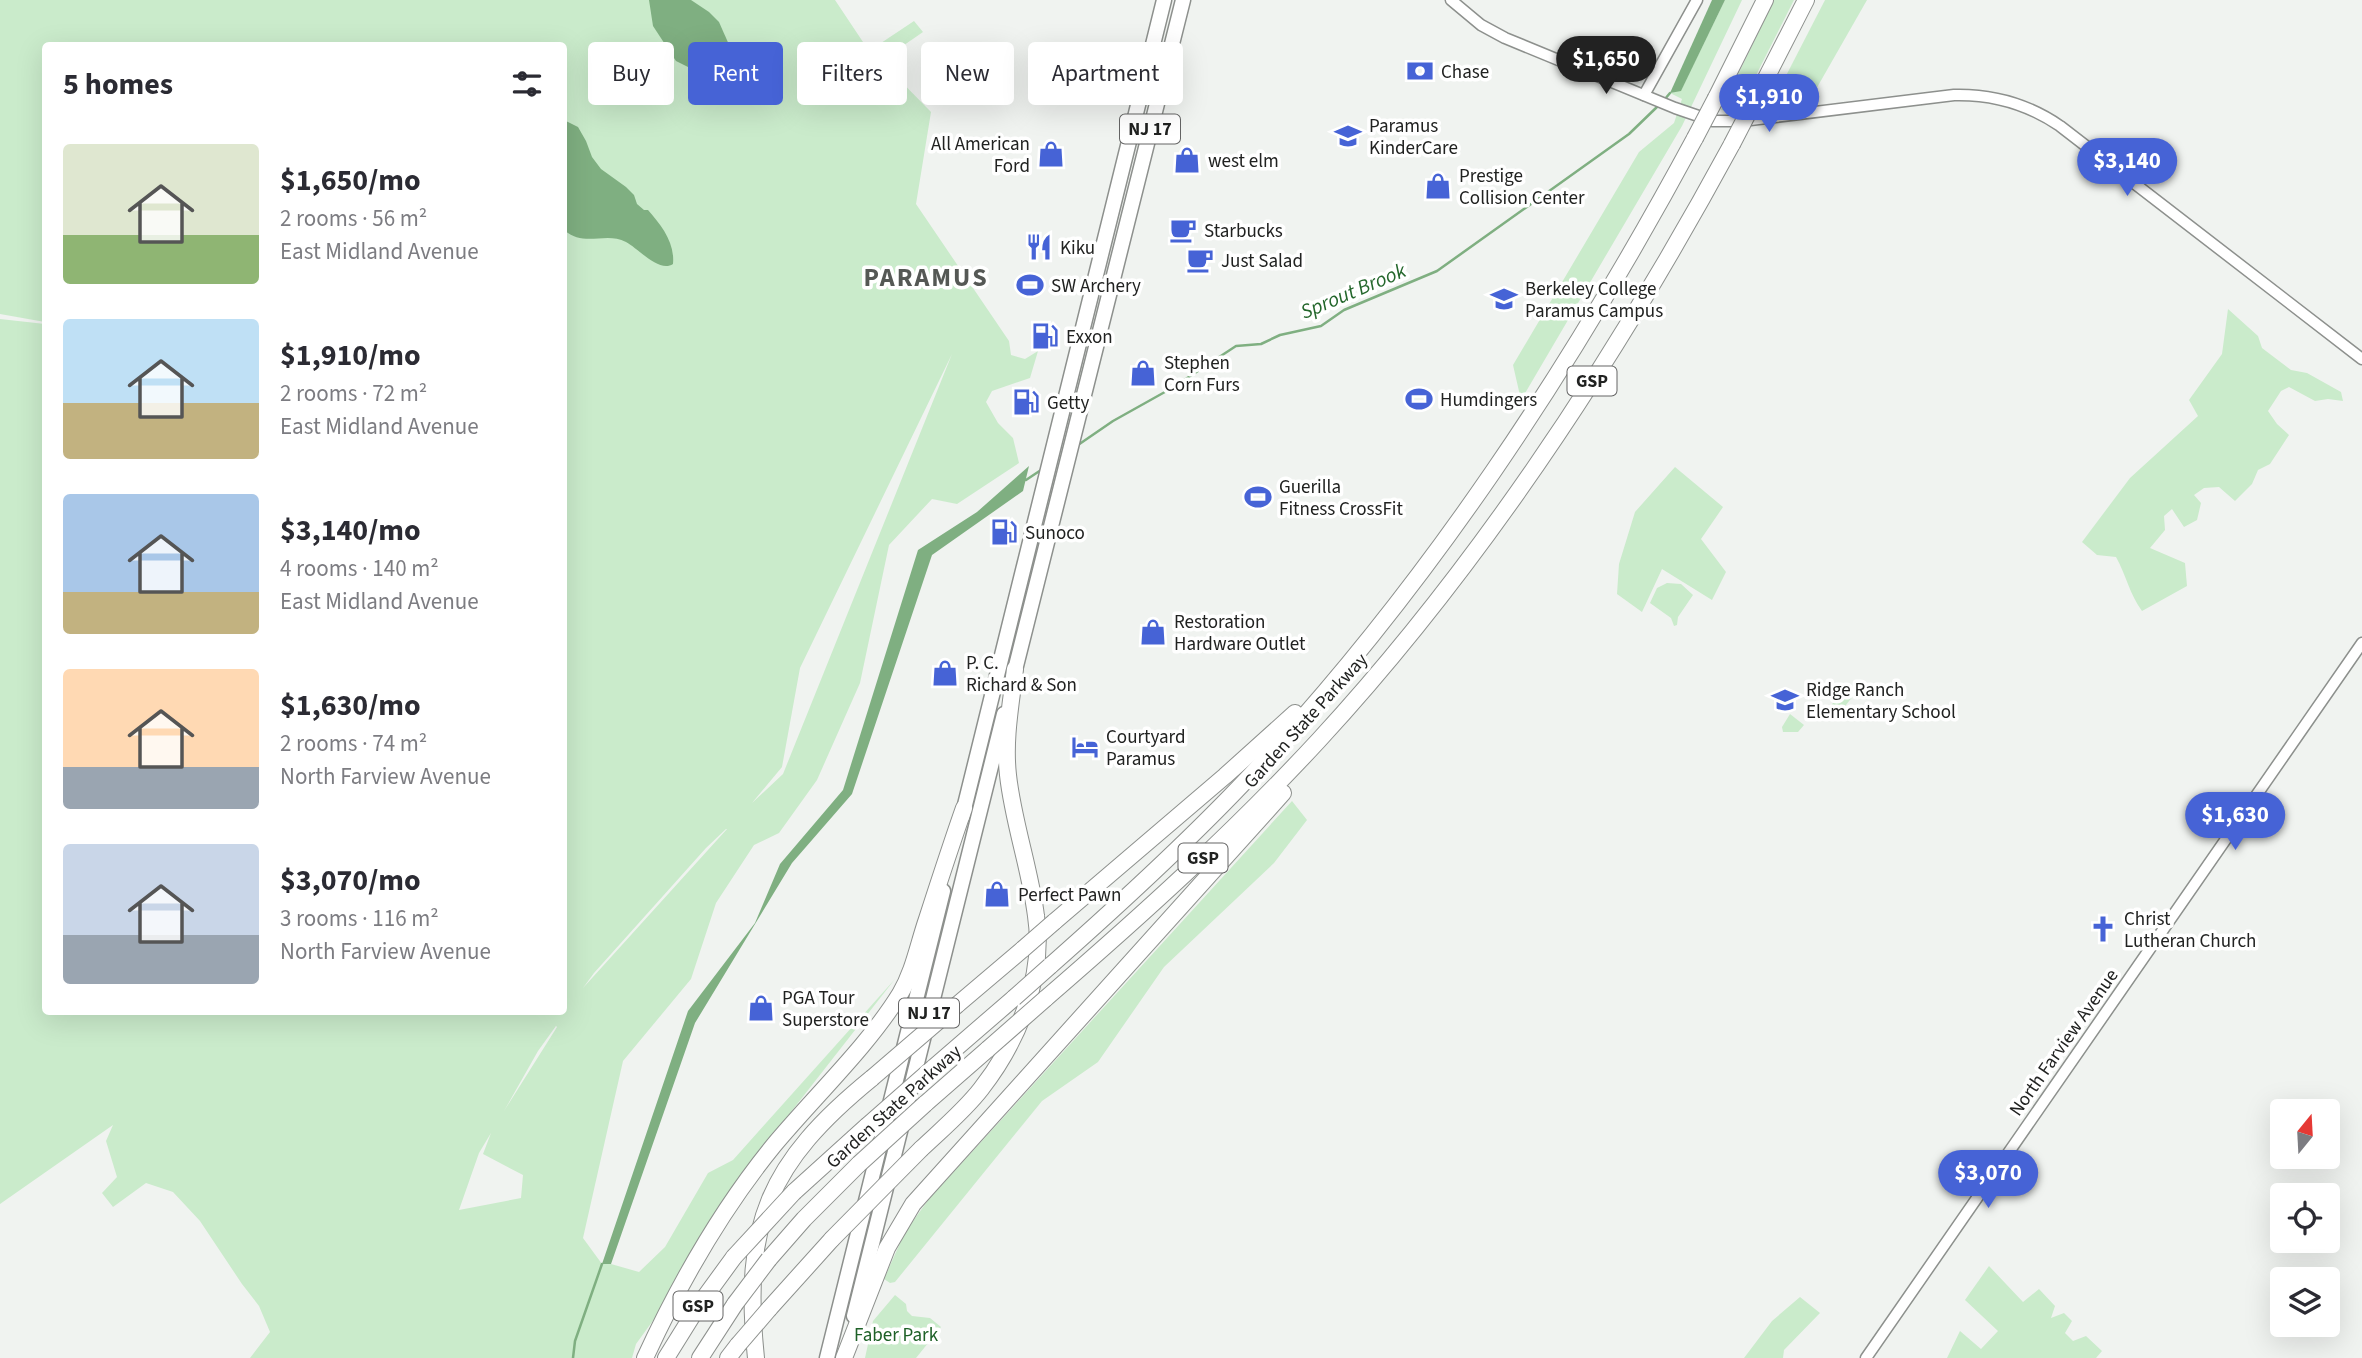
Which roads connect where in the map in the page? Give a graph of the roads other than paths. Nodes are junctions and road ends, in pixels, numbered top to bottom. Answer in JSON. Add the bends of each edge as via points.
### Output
{"nodes":[{"id":1,"x":1164,"y":0,"type":"edge"},
{"id":2,"x":1183,"y":0,"type":"edge"},
{"id":3,"x":1451,"y":0,"type":"edge"},
{"id":4,"x":1697,"y":0,"type":"edge"},
{"id":5,"x":1765,"y":0,"type":"edge"},
{"id":6,"x":1806,"y":0,"type":"edge"},
{"id":7,"x":1644,"y":95,"type":"junction"},
{"id":8,"x":2362,"y":359,"type":"edge"},
{"id":9,"x":2362,"y":643,"type":"edge"},
{"id":10,"x":1362,"y":648,"type":"junction"},
{"id":11,"x":1015,"y":669,"type":"junction"},
{"id":12,"x":1350,"y":705,"type":"junction"},
{"id":13,"x":966,"y":802,"type":"junction"},
{"id":14,"x":733,"y":1352,"type":"edge"},
{"id":15,"x":645,"y":1358,"type":"edge"},
{"id":16,"x":666,"y":1358,"type":"edge"},
{"id":17,"x":700,"y":1358,"type":"edge"},
{"id":18,"x":756,"y":1358,"type":"edge"},
{"id":19,"x":827,"y":1358,"type":"edge"},
{"id":20,"x":844,"y":1358,"type":"edge"},
{"id":21,"x":1866,"y":1358,"type":"edge"}],
"edges":[{"from":1,"to":13,"type":"highway","number":"NJ 17"},
{"from":2,"to":11,"type":"highway","number":"NJ 17"},
{"from":3,"to":7,"type":"street","via":[[1505,38]]},
{"from":4,"to":7,"type":"street"},
{"from":5,"to":10,"type":"highway","name":"Garden State Parkway","number":"GSP","bridge":true,"via":[[1615,283],[1524,428],[1425,569]]},
{"from":6,"to":12,"type":"highway","name":"Garden State Parkway","number":"GSP","bridge":true,"via":[[1732,144],[1627,327],[1558,433],[1452,580]]},
{"from":7,"to":8,"type":"street","via":[[1723,122],[1954,95],[1989,96],[2023,106],[2060,125]]},
{"from":9,"to":21,"type":"street","name":"North Farview Avenue"},
{"from":10,"to":16,"type":"highway","name":"Garden State Parkway","number":"GSP","bridge":true,"via":[[1278,746],[1158,869],[794,1192],[734,1257]]},
{"from":10,"to":18,"type":"highway","bridge":true,"via":[[1252,753],[836,1107],[801,1145],[767,1203],[756,1249],[751,1312]]},
{"from":11,"to":14,"type":"highway","bridge":true,"via":[[1007,734],[1008,773],[1037,917],[1036,968],[1023,1014],[998,1064],[971,1101],[832,1239]]},
{"from":11,"to":20,"type":"highway","number":"NJ 17"},
{"from":12,"to":17,"type":"highway","name":"Garden State Parkway","number":"GSP","bridge":true,"via":[[1201,860],[859,1164],[769,1259]]},
{"from":12,"to":20,"type":"highway","via":[[1304,769],[1235,848],[913,1204],[887,1248]]},
{"from":13,"to":15,"type":"highway","via":[[914,966],[900,994],[737,1194],[689,1269]]},
{"from":13,"to":19,"type":"highway","number":"NJ 17"}]}
